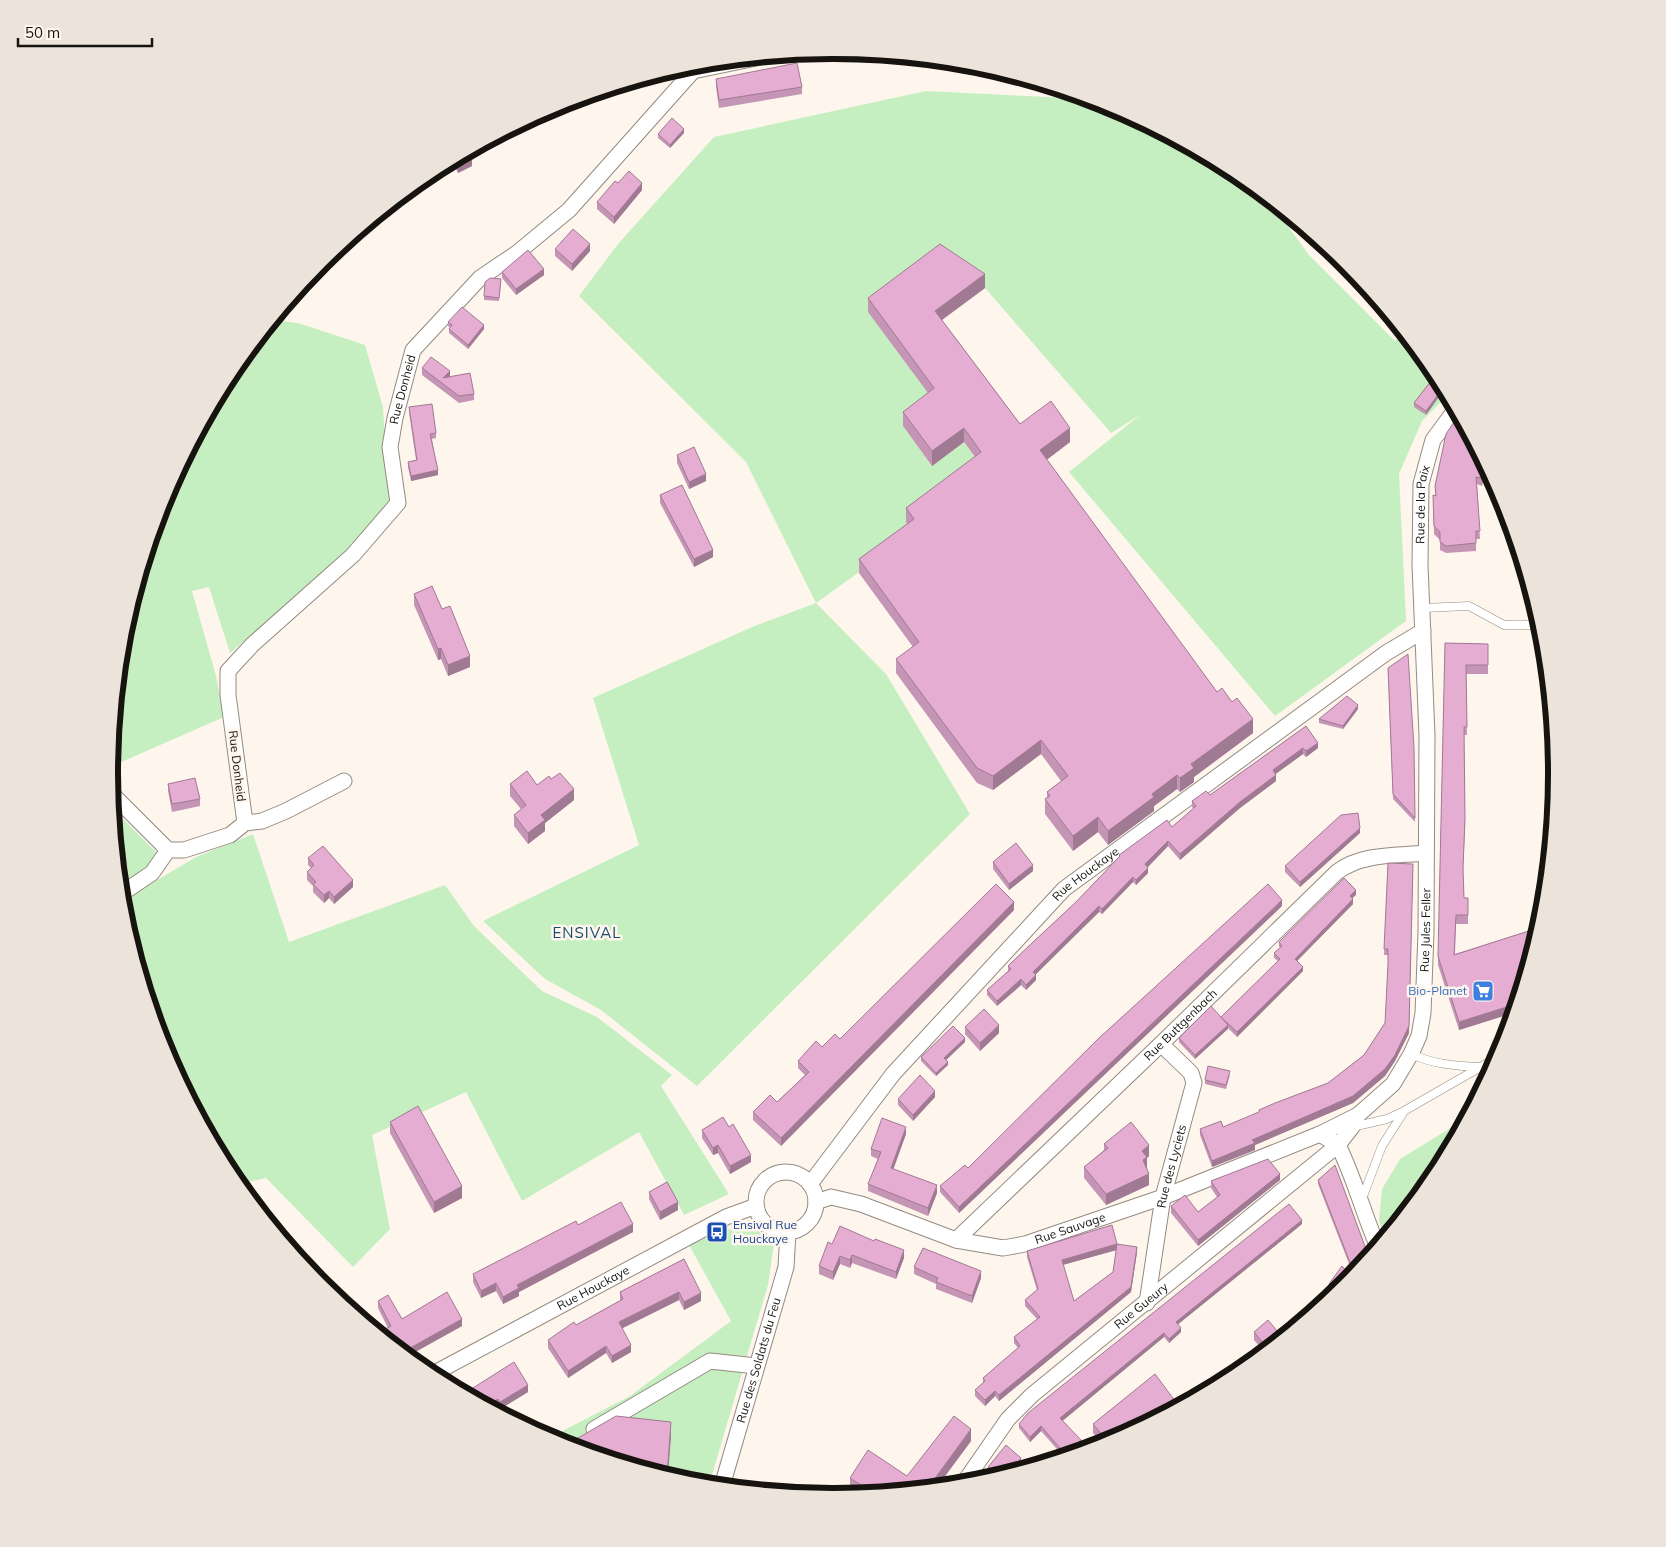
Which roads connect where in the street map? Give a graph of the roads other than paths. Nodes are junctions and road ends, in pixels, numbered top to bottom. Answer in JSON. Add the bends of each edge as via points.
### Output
{"nodes":[{"id":1,"x":692,"y":73,"type":"edge"},
{"id":2,"x":1451,"y":415,"type":"edge"},
{"id":3,"x":1422,"y":608,"type":"junction"},
{"id":4,"x":1532,"y":625,"type":"edge"},
{"id":5,"x":1423,"y":631,"type":"junction"},
{"id":6,"x":344,"y":781,"type":"dead end"},
{"id":7,"x":119,"y":801,"type":"edge"},
{"id":8,"x":244,"y":823,"type":"junction"},
{"id":9,"x":168,"y":850,"type":"junction"},
{"id":10,"x":1426,"y":853,"type":"junction"},
{"id":11,"x":128,"y":889,"type":"edge"},
{"id":12,"x":1161,"y":1044,"type":"junction"},
{"id":13,"x":1411,"y":1054,"type":"junction"},
{"id":14,"x":1486,"y":1064,"type":"edge"},
{"id":15,"x":1480,"y":1067,"type":"junction"},
{"id":16,"x":1404,"y":1111,"type":"junction"},
{"id":17,"x":1355,"y":1121,"type":"junction"},
{"id":18,"x":1320,"y":1134,"type":"junction"},
{"id":19,"x":1338,"y":1145,"type":"junction"},
{"id":20,"x":810,"y":1184,"type":"junction"},
{"id":21,"x":1163,"y":1197,"type":"junction"},
{"id":22,"x":816,"y":1202,"type":"junction"},
{"id":23,"x":1360,"y":1203,"type":"junction"},
{"id":24,"x":756,"y":1206,"type":"junction"},
{"id":25,"x":788,"y":1232,"type":"junction"},
{"id":26,"x":1375,"y":1239,"type":"edge"},
{"id":27,"x":956,"y":1240,"type":"junction"},
{"id":28,"x":1147,"y":1303,"type":"junction"},
{"id":29,"x":756,"y":1366,"type":"junction"},
{"id":30,"x":440,"y":1370,"type":"edge"},
{"id":31,"x":583,"y":1435,"type":"edge"},
{"id":32,"x":969,"y":1475,"type":"edge"},
{"id":33,"x":724,"y":1480,"type":"edge"}],
"edges":[{"from":1,"to":8,"type":"street","name":"Rue Donheid","via":[[569,210],[517,253],[480,278],[413,350],[390,447],[398,503],[353,555],[252,645],[228,671],[228,696]]},
{"from":2,"to":3,"type":"street","name":"Rue de la Paix","via":[[1433,440],[1421,484]]},
{"from":3,"to":4,"type":"lane","via":[[1469,606],[1504,625]]},
{"from":3,"to":5,"type":"street","name":"Rue Jules Feller"},
{"from":5,"to":10,"type":"street","name":"Rue Jules Feller","via":[[1427,735]]},
{"from":5,"to":20,"type":"street","name":"Rue Houckaye","via":[[1386,653],[1064,889],[893,1074]]},
{"from":6,"to":8,"type":"street","via":[[286,811],[262,821]]},
{"from":7,"to":9,"type":"street"},
{"from":8,"to":9,"type":"street","via":[[230,835],[184,850]]},
{"from":9,"to":11,"type":"street","via":[[152,873]]},
{"from":10,"to":12,"type":"street","name":"Rue Buttgenbach","via":[[1361,858],[1348,863]]},
{"from":10,"to":13,"type":"street","name":"Rue Jules Feller","via":[[1424,999],[1419,1036]]},
{"from":12,"to":21,"type":"street","name":"Rue des Lyciets","via":[[1191,1073],[1194,1083]]},
{"from":12,"to":27,"type":"street","name":"Rue Buttgenbach"},
{"from":13,"to":15,"type":"lane","via":[[1426,1061]]},
{"from":13,"to":17,"type":"street","name":"Rue Jules Feller","via":[[1392,1084]]},
{"from":14,"to":15,"type":"lane"},
{"from":15,"to":16,"type":"lane"},
{"from":16,"to":17,"type":"lane","via":[[1387,1119]]},
{"from":16,"to":23,"type":"lane","via":[[1382,1146]]},
{"from":17,"to":18,"type":"street","name":"Rue Sauvage"},
{"from":17,"to":19,"type":"street","name":"Rue Jules Feller"},
{"from":18,"to":19,"type":"street"},
{"from":18,"to":21,"type":"street","name":"Rue Sauvage"},
{"from":19,"to":23,"type":"street"},
{"from":19,"to":28,"type":"street","name":"Rue Gueury"},
{"from":20,"to":22,"type":"street"},
{"from":20,"to":24,"type":"street","via":[[801,1176],[780,1172],[761,1185]]},
{"from":21,"to":27,"type":"street","name":"Rue Sauvage","via":[[1025,1244],[1002,1248]]},
{"from":21,"to":28,"type":"street","name":"Rue des Lyciets"},
{"from":22,"to":25,"type":"street","via":[[808,1222]]},
{"from":22,"to":27,"type":"street","name":"Rue Sauvage","via":[[832,1197],[860,1204]]},
{"from":23,"to":26,"type":"street"},
{"from":24,"to":25,"type":"street","via":[[767,1226]]},
{"from":24,"to":30,"type":"street","name":"Rue Houckaye","via":[[726,1217]]},
{"from":25,"to":29,"type":"street","name":"Rue des Soldats du Feu","via":[[786,1267]]},
{"from":28,"to":32,"type":"street","name":"Rue Gueury","via":[[1026,1401],[1008,1419]]},
{"from":29,"to":31,"type":"street","via":[[710,1361]]},
{"from":29,"to":33,"type":"street","name":"Rue des Soldats du Feu"}]}
